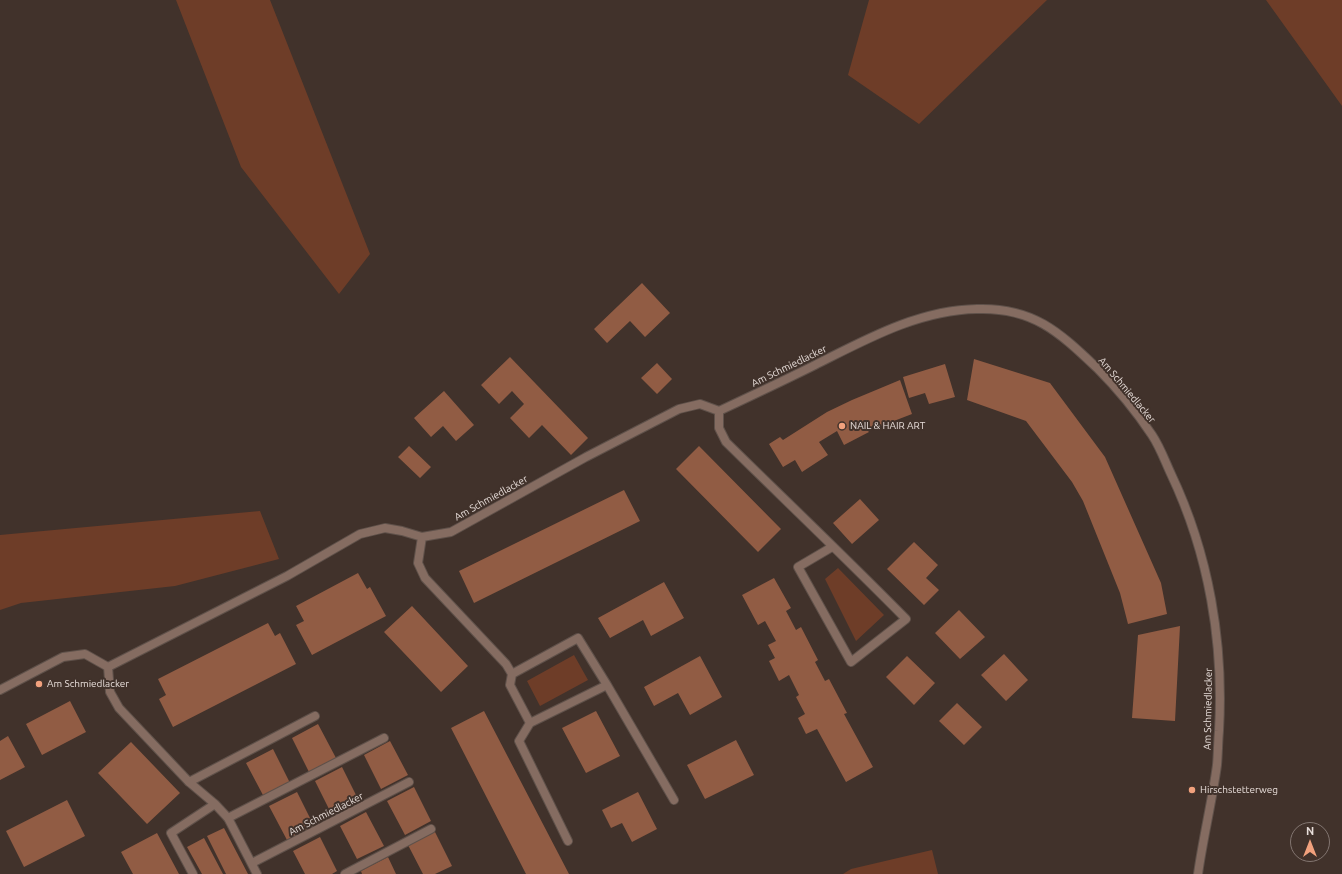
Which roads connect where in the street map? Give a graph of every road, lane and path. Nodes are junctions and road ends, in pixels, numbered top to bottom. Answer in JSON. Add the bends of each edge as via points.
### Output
{"nodes":[{"id":1,"x":719,"y":411,"type":"junction"},
{"id":2,"x":422,"y":537,"type":"junction"},
{"id":3,"x":832,"y":547,"type":"junction"},
{"id":4,"x":108,"y":667,"type":"junction"},
{"id":5,"x":512,"y":674,"type":"junction"},
{"id":6,"x":607,"y":685,"type":"junction"},
{"id":7,"x":0,"y":690,"type":"edge"},
{"id":8,"x":315,"y":716,"type":"dead end"},
{"id":9,"x":530,"y":723,"type":"junction"},
{"id":10,"x":384,"y":738,"type":"dead end"},
{"id":11,"x":189,"y":782,"type":"junction"},
{"id":12,"x":409,"y":782,"type":"dead end"},
{"id":13,"x":674,"y":800,"type":"dead end"},
{"id":14,"x":215,"y":804,"type":"junction"},
{"id":15,"x":228,"y":818,"type":"junction"},
{"id":16,"x":431,"y":829,"type":"dead end"},
{"id":17,"x":568,"y":841,"type":"dead end"},
{"id":18,"x":252,"y":863,"type":"junction"},
{"id":19,"x":193,"y":874,"type":"edge"},
{"id":20,"x":258,"y":874,"type":"edge"},
{"id":21,"x":345,"y":874,"type":"edge"},
{"id":22,"x":1198,"y":874,"type":"edge"}],
"edges":[{"from":1,"to":2,"type":"street","name":"Am Schmiedlacker","via":[[700,404],[679,409],[450,532]]},
{"from":1,"to":3,"type":"street","via":[[719,428],[726,442]]},
{"from":1,"to":22,"type":"street","name":"Am Schmiedlacker","via":[[878,334],[927,316],[961,310],[1009,311],[1039,321],[1067,339],[1105,376],[1154,437],[1188,512],[1206,574],[1218,653],[1220,705],[1217,764]]},
{"from":2,"to":4,"type":"street","name":"Am Schmiedlacker","via":[[385,528],[360,534],[287,576]]},
{"from":2,"to":5,"type":"street","via":[[418,563],[425,578],[506,664]]},
{"from":3,"to":3,"type":"street","via":[[906,619],[851,662],[798,567]]},
{"from":4,"to":7,"type":"street","via":[[85,654],[63,657]]},
{"from":4,"to":11,"type":"street","via":[[110,692],[119,708]]},
{"from":5,"to":6,"type":"street","via":[[578,638]]},
{"from":5,"to":9,"type":"street","via":[[510,685]]},
{"from":6,"to":9,"type":"street"},
{"from":6,"to":13,"type":"street"},
{"from":8,"to":11,"type":"street"},
{"from":9,"to":17,"type":"street","via":[[519,741]]},
{"from":10,"to":15,"type":"street"},
{"from":11,"to":14,"type":"street"},
{"from":12,"to":18,"type":"street","name":"Am Schmiedlacker"},
{"from":14,"to":15,"type":"street"},
{"from":14,"to":19,"type":"street","via":[[171,833]]},
{"from":15,"to":18,"type":"street"},
{"from":16,"to":21,"type":"street"},
{"from":18,"to":20,"type":"street"}]}
